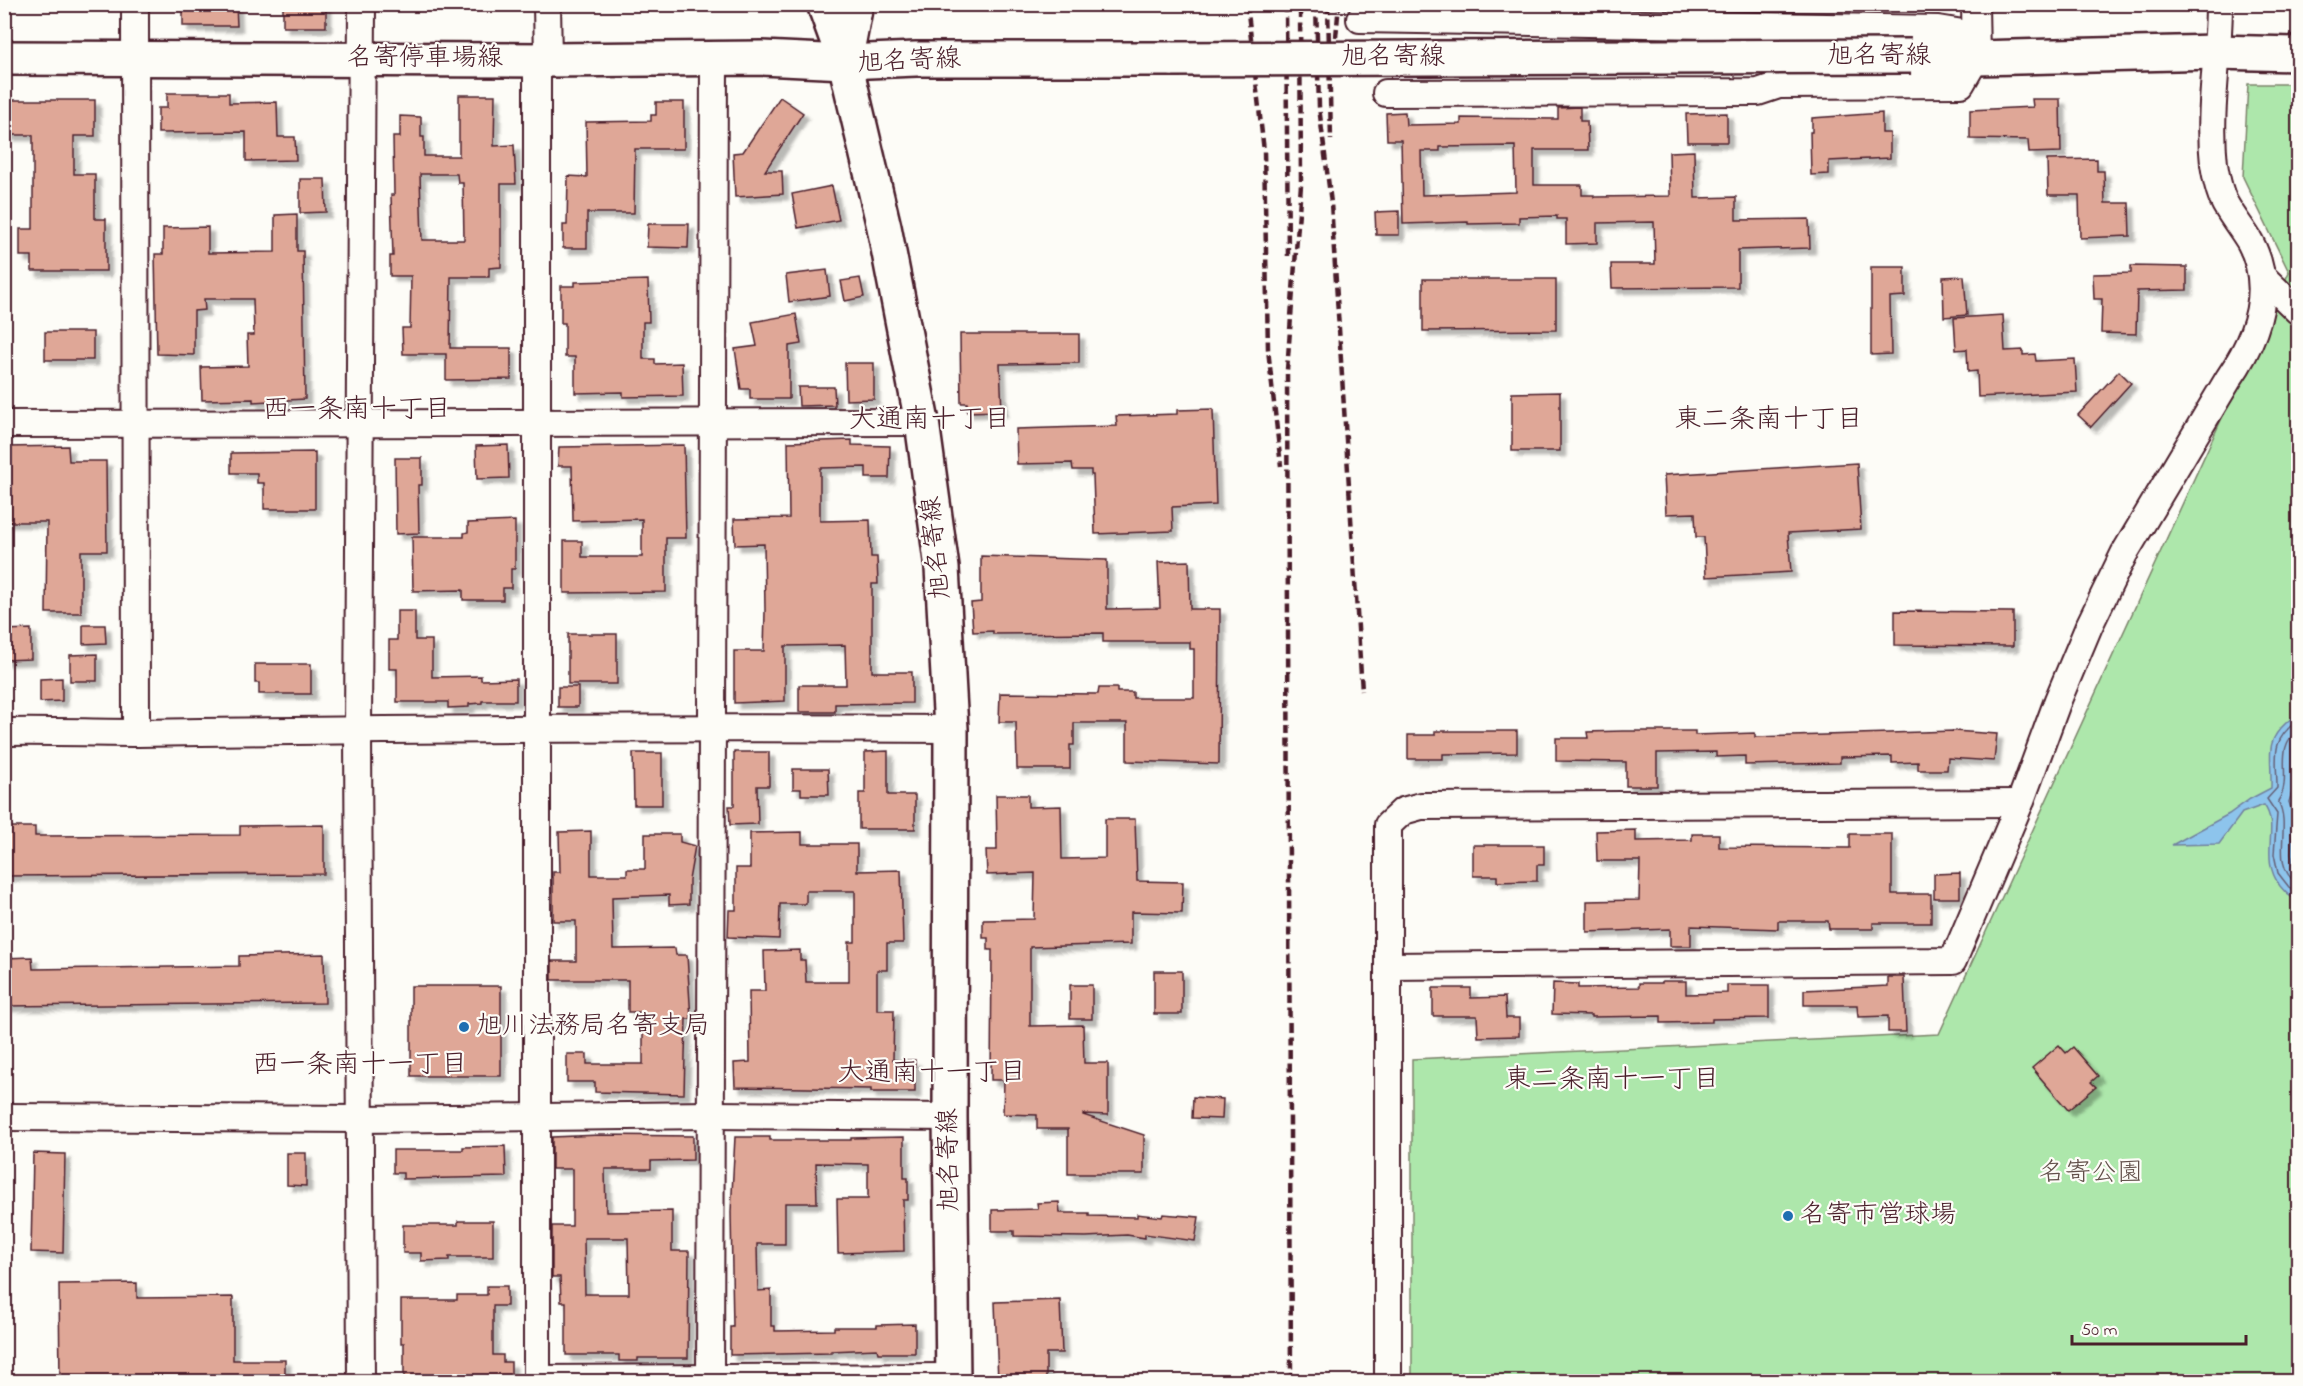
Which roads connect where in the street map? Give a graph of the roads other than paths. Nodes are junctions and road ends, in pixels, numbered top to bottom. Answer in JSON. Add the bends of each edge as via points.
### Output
{"nodes":[{"id":1,"x":135,"y":4,"type":"edge"},
{"id":2,"x":362,"y":4,"type":"edge"},
{"id":3,"x":547,"y":4,"type":"edge"},
{"id":4,"x":824,"y":4,"type":"edge"},
{"id":5,"x":856,"y":4,"type":"edge"},
{"id":6,"x":1975,"y":4,"type":"edge"},
{"id":7,"x":2219,"y":4,"type":"edge"},
{"id":8,"x":1578,"y":14,"type":"edge"},
{"id":9,"x":1360,"y":20,"type":"dead end"},
{"id":10,"x":1976,"y":46,"type":"junction"},
{"id":11,"x":2216,"y":52,"type":"junction"},
{"id":12,"x":2298,"y":54,"type":"edge"},
{"id":13,"x":135,"y":57,"type":"junction"},
{"id":14,"x":4,"y":58,"type":"edge"},
{"id":15,"x":362,"y":58,"type":"junction"},
{"id":16,"x":714,"y":58,"type":"junction"},
{"id":17,"x":542,"y":60,"type":"junction"},
{"id":18,"x":845,"y":62,"type":"junction"},
{"id":19,"x":1386,"y":93,"type":"dead end"},
{"id":20,"x":2261,"y":275,"type":"junction"},
{"id":21,"x":2298,"y":311,"type":"edge"},
{"id":22,"x":922,"y":422,"type":"junction"},
{"id":23,"x":539,"y":423,"type":"junction"},
{"id":24,"x":4,"y":424,"type":"edge"},
{"id":25,"x":137,"y":424,"type":"junction"},
{"id":26,"x":360,"y":424,"type":"junction"},
{"id":27,"x":712,"y":424,"type":"junction"},
{"id":28,"x":711,"y":728,"type":"junction"},
{"id":29,"x":539,"y":729,"type":"junction"},
{"id":30,"x":951,"y":729,"type":"junction"},
{"id":31,"x":358,"y":730,"type":"junction"},
{"id":32,"x":4,"y":732,"type":"edge"},
{"id":33,"x":136,"y":733,"type":"junction"},
{"id":34,"x":2020,"y":803,"type":"junction"},
{"id":35,"x":1388,"y":966,"type":"junction"},
{"id":36,"x":711,"y":1115,"type":"junction"},
{"id":37,"x":4,"y":1117,"type":"edge"},
{"id":38,"x":950,"y":1117,"type":"junction"},
{"id":39,"x":360,"y":1119,"type":"junction"},
{"id":40,"x":538,"y":1119,"type":"junction"},
{"id":41,"x":953,"y":1379,"type":"edge"},
{"id":42,"x":537,"y":1380,"type":"edge"},
{"id":43,"x":710,"y":1380,"type":"edge"},
{"id":44,"x":361,"y":1382,"type":"edge"},
{"id":45,"x":1388,"y":1382,"type":"edge"}],
"edges":[{"from":1,"to":13,"type":"street"},
{"from":2,"to":15,"type":"street"},
{"from":3,"to":17,"type":"street"},
{"from":4,"to":18,"type":"main road"},
{"from":5,"to":18,"type":"main road"},
{"from":6,"to":10,"type":"street"},
{"from":7,"to":11,"type":"street"},
{"from":8,"to":9,"type":"street"},
{"from":8,"to":10,"type":"street","via":[[1938,29]]},
{"from":10,"to":11,"type":"main road","name":"旭名寄線"},
{"from":10,"to":18,"type":"main road","name":"旭名寄線","bridge":true,"via":[[1911,56]]},
{"from":10,"to":19,"type":"street","via":[[1961,84],[1779,84],[1758,92]]},
{"from":11,"to":12,"type":"main road","name":"旭名寄線"},
{"from":11,"to":20,"type":"street","via":[[2211,123],[2214,166],[2225,205],[2250,243]]},
{"from":13,"to":14,"type":"main road","name":"名寄停車場線"},
{"from":13,"to":15,"type":"main road","name":"名寄停車場線"},
{"from":13,"to":25,"type":"street"},
{"from":15,"to":17,"type":"main road","name":"名寄停車場線"},
{"from":15,"to":26,"type":"street"},
{"from":16,"to":17,"type":"main road","name":"名寄停車場線"},
{"from":16,"to":18,"type":"main road","name":"名寄停車場線"},
{"from":16,"to":27,"type":"street"},
{"from":17,"to":23,"type":"street"},
{"from":18,"to":22,"type":"main road","name":"旭名寄線","via":[[884,227]]},
{"from":20,"to":21,"type":"street"},
{"from":20,"to":34,"type":"street","via":[[2261,310],[2246,352],[2124,554],[2058,700]]},
{"from":22,"to":27,"type":"street"},
{"from":22,"to":30,"type":"main road","name":"旭名寄線","via":[[942,568]]},
{"from":23,"to":26,"type":"street"},
{"from":23,"to":27,"type":"street"},
{"from":23,"to":29,"type":"street"},
{"from":24,"to":25,"type":"street"},
{"from":25,"to":26,"type":"street"},
{"from":25,"to":33,"type":"street"},
{"from":26,"to":31,"type":"street"},
{"from":27,"to":28,"type":"street"},
{"from":28,"to":29,"type":"street"},
{"from":28,"to":30,"type":"street"},
{"from":28,"to":36,"type":"street"},
{"from":29,"to":31,"type":"street"},
{"from":29,"to":40,"type":"street"},
{"from":30,"to":38,"type":"main road","name":"旭名寄線"},
{"from":31,"to":33,"type":"street"},
{"from":31,"to":39,"type":"street"},
{"from":32,"to":33,"type":"street"},
{"from":34,"to":35,"type":"street","via":[[1953,962]]},
{"from":34,"to":35,"type":"street","via":[[1421,806],[1403,811],[1388,825]]},
{"from":35,"to":45,"type":"street"},
{"from":36,"to":38,"type":"street"},
{"from":36,"to":40,"type":"street"},
{"from":36,"to":43,"type":"street"},
{"from":37,"to":39,"type":"street"},
{"from":38,"to":41,"type":"main road","name":"旭名寄線"},
{"from":39,"to":40,"type":"street"},
{"from":39,"to":44,"type":"street"},
{"from":40,"to":42,"type":"street"},
{"from":41,"to":43,"type":"street"},
{"from":42,"to":43,"type":"street"}]}
